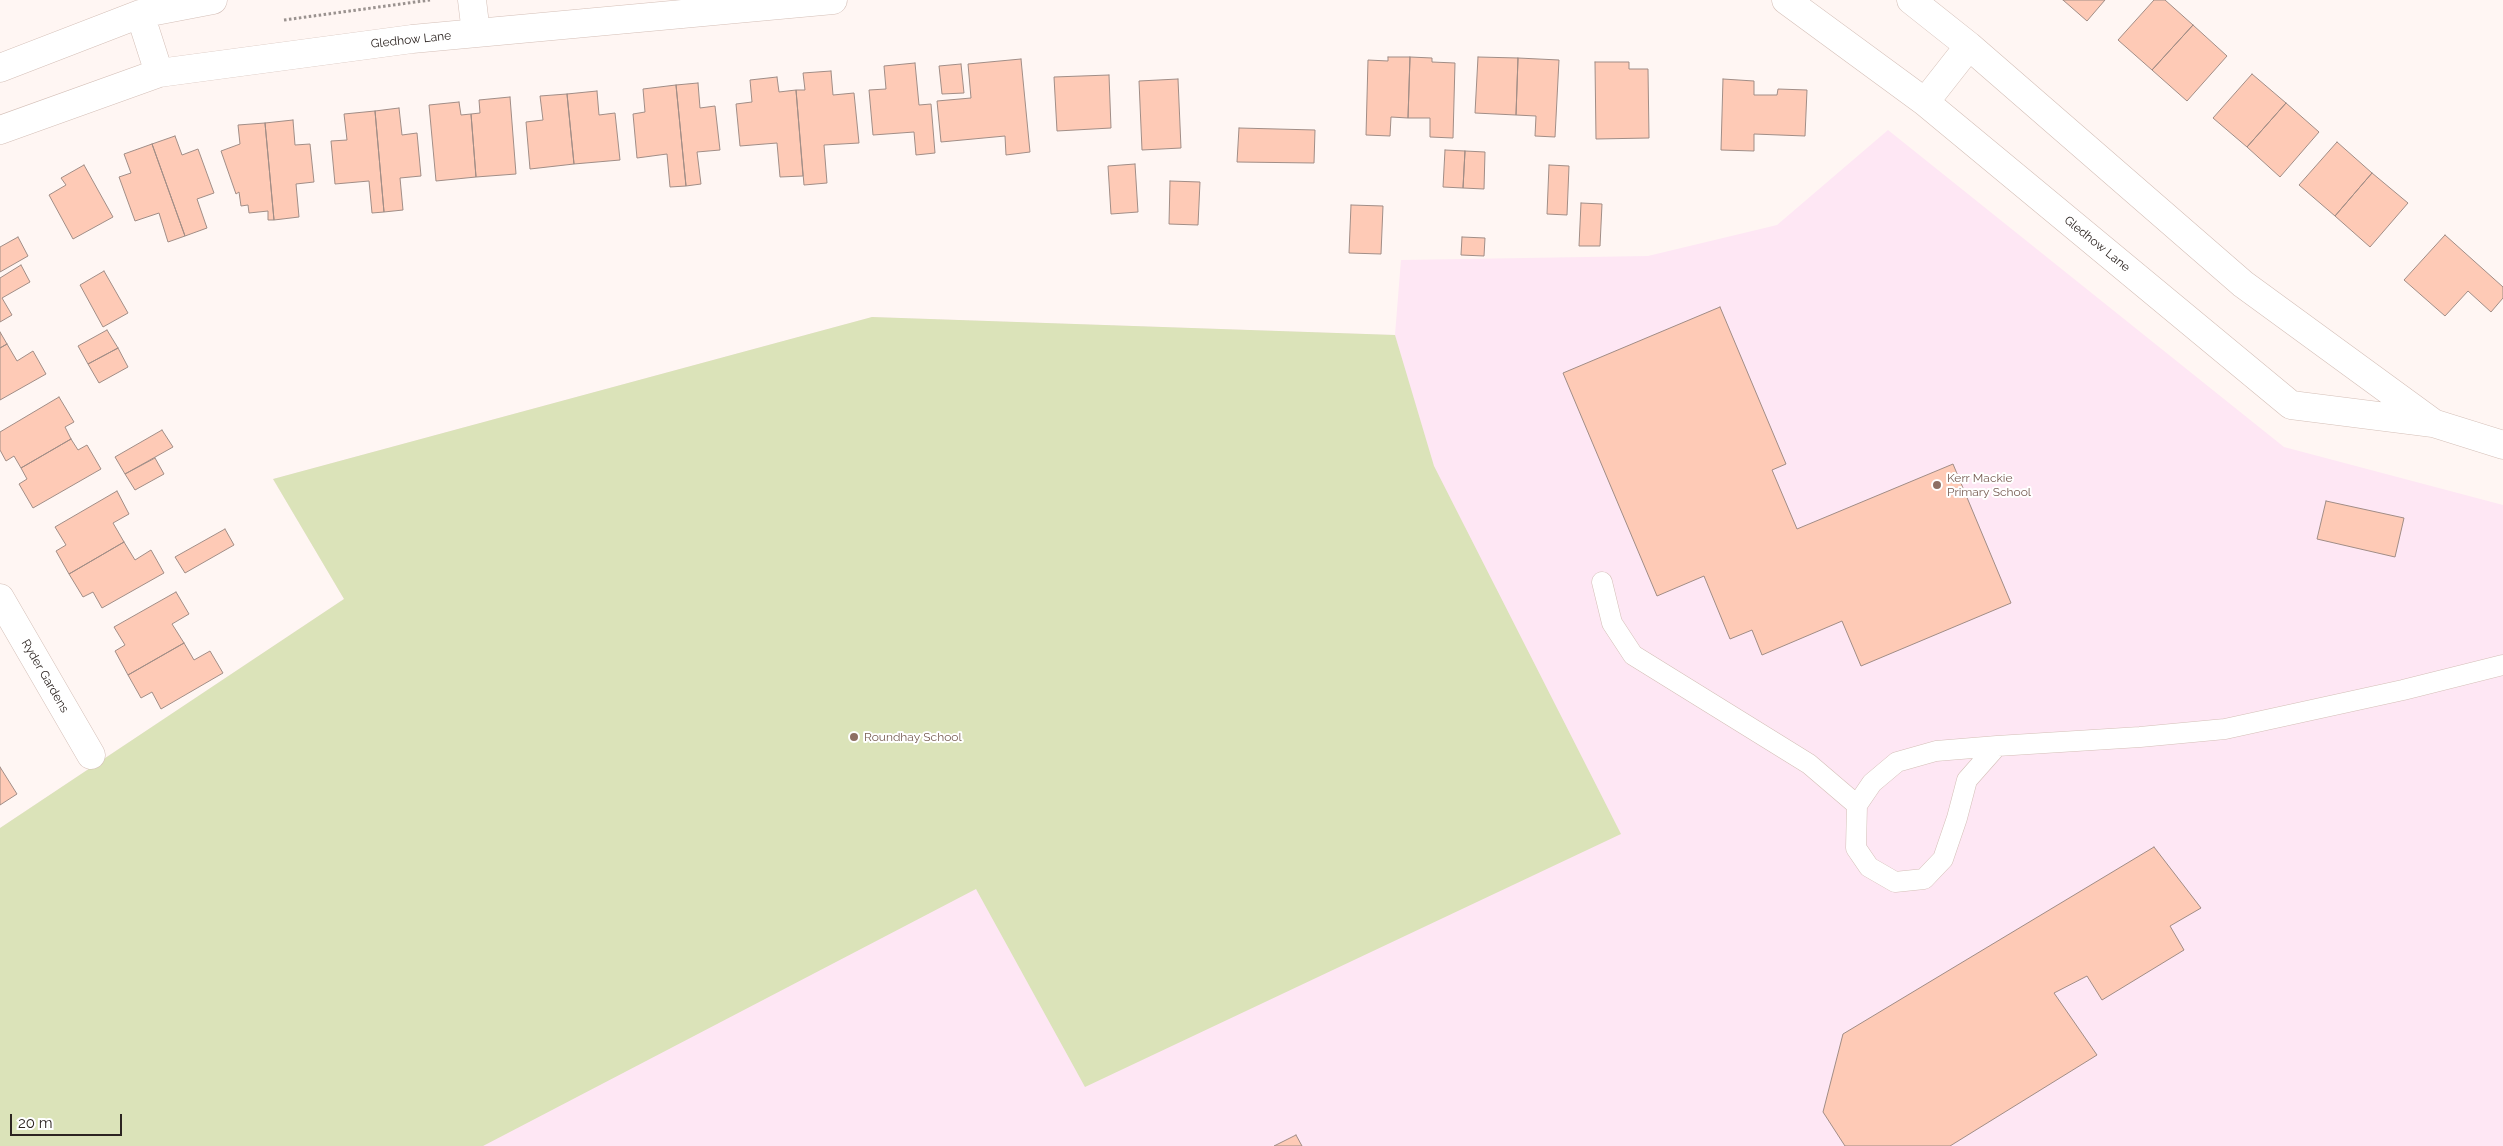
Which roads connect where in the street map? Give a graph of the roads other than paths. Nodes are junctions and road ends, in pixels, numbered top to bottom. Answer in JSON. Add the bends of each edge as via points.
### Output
{"nodes":[{"id":1,"x":213,"y":0,"type":"edge"},
{"id":2,"x":472,"y":0,"type":"edge"},
{"id":3,"x":833,"y":0,"type":"edge"},
{"id":4,"x":1786,"y":0,"type":"edge"},
{"id":5,"x":1911,"y":0,"type":"edge"},
{"id":6,"x":140,"y":14,"type":"junction"},
{"id":7,"x":476,"y":34,"type":"junction"},
{"id":8,"x":1970,"y":46,"type":"junction"},
{"id":9,"x":0,"y":68,"type":"edge"},
{"id":10,"x":159,"y":73,"type":"junction"},
{"id":11,"x":1924,"y":102,"type":"junction"},
{"id":12,"x":0,"y":130,"type":"edge"},
{"id":13,"x":2433,"y":423,"type":"junction"},
{"id":14,"x":2503,"y":445,"type":"edge"},
{"id":15,"x":1602,"y":582,"type":"dead end"},
{"id":16,"x":0,"y":598,"type":"edge"},
{"id":17,"x":2503,"y":665,"type":"edge"},
{"id":18,"x":1997,"y":746,"type":"junction"},
{"id":19,"x":90,"y":755,"type":"dead end"},
{"id":20,"x":1857,"y":805,"type":"junction"}],
"edges":[{"from":1,"to":6,"type":"street"},
{"from":2,"to":7,"type":"street"},
{"from":3,"to":7,"type":"street","name":"Gledhow Lane"},
{"from":4,"to":11,"type":"street","name":"Gledhow Lane"},
{"from":5,"to":8,"type":"street","name":"Gledhow Lane"},
{"from":6,"to":9,"type":"street"},
{"from":6,"to":10,"type":"street"},
{"from":7,"to":10,"type":"street","name":"Gledhow Lane","via":[[412,39]]},
{"from":8,"to":11,"type":"street"},
{"from":8,"to":13,"type":"street","name":"Gledhow Lane","via":[[2243,284]]},
{"from":10,"to":12,"type":"street","name":"Gledhow Lane"},
{"from":11,"to":13,"type":"street","name":"Gledhow Lane","via":[[2291,405]]},
{"from":13,"to":14,"type":"street","name":"Gledhow Lane"},
{"from":15,"to":20,"type":"lane","via":[[1612,623],[1633,655],[1809,764]]},
{"from":16,"to":19,"type":"street","name":"Ryder Gardens"},
{"from":17,"to":18,"type":"lane","via":[[2225,729]]},
{"from":18,"to":20,"type":"lane","via":[[1936,751],[1897,762],[1872,783]]},
{"from":18,"to":20,"type":"lane","via":[[1967,780],[1943,859],[1924,879],[1896,882],[1869,867],[1856,848]]}]}
